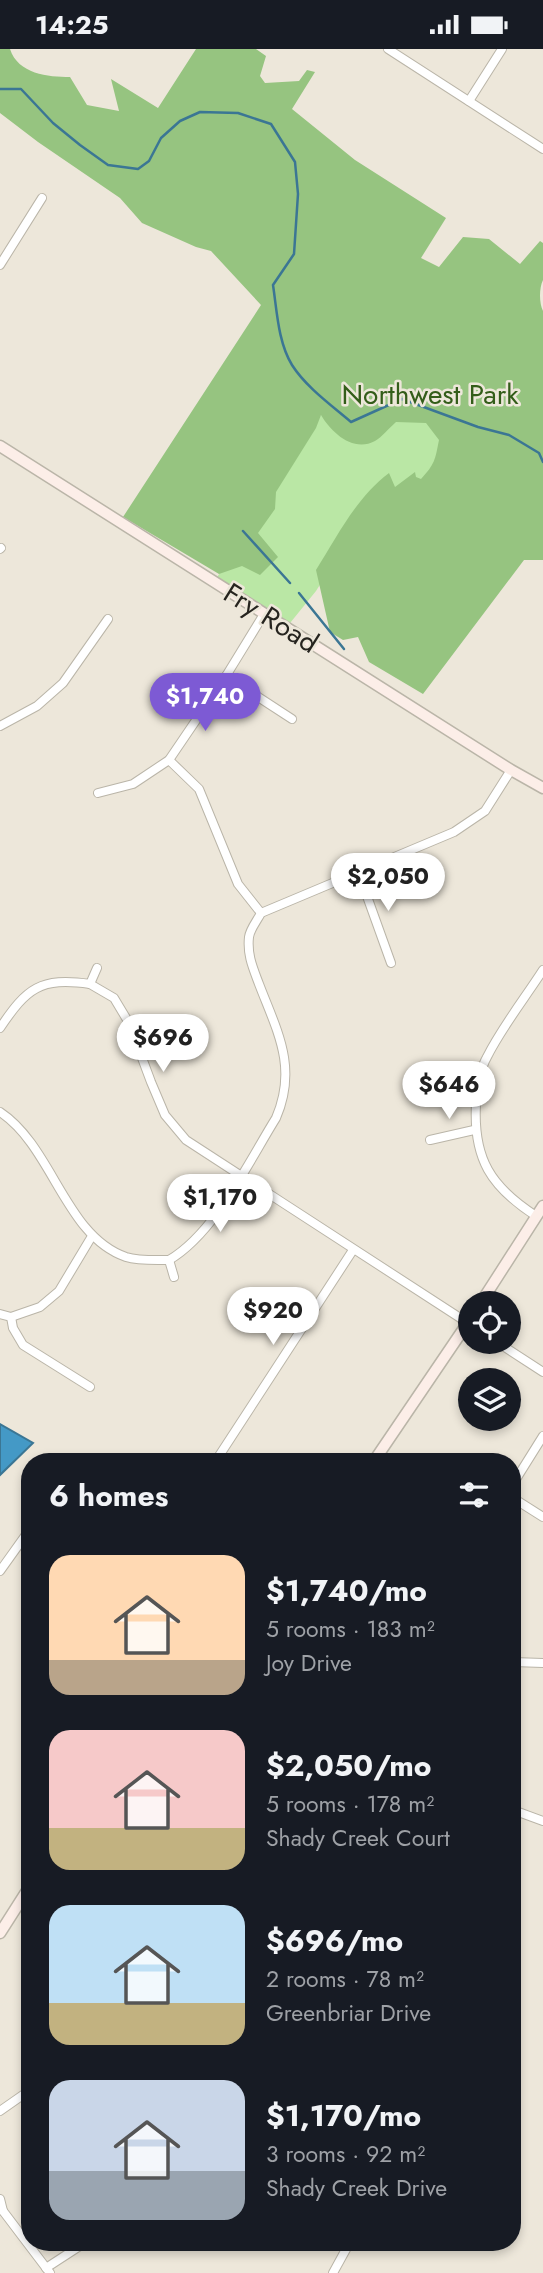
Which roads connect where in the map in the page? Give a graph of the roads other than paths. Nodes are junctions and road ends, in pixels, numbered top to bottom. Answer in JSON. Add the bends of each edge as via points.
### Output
{"nodes":[{"id":1,"x":388,"y":49,"type":"edge"},
{"id":2,"x":502,"y":49,"type":"edge"},
{"id":3,"x":469,"y":101,"type":"junction"},
{"id":4,"x":543,"y":149,"type":"edge"},
{"id":5,"x":42,"y":198,"type":"dead end"},
{"id":6,"x":0,"y":265,"type":"edge"},
{"id":7,"x":0,"y":446,"type":"edge"},
{"id":8,"x":264,"y":614,"type":"junction"},
{"id":9,"x":108,"y":619,"type":"dead end"},
{"id":10,"x":226,"y":676,"type":"junction"},
{"id":11,"x":292,"y":719,"type":"dead end"},
{"id":12,"x":0,"y":726,"type":"edge"},
{"id":13,"x":169,"y":760,"type":"junction"},
{"id":14,"x":511,"y":771,"type":"junction"},
{"id":15,"x":543,"y":788,"type":"edge"},
{"id":16,"x":98,"y":793,"type":"dead end"},
{"id":17,"x":359,"y":874,"type":"junction"},
{"id":18,"x":261,"y":913,"type":"junction"},
{"id":19,"x":391,"y":963,"type":"dead end"},
{"id":20,"x":97,"y":968,"type":"dead end"},
{"id":21,"x":543,"y":970,"type":"edge"},
{"id":22,"x":90,"y":984,"type":"junction"},
{"id":23,"x":0,"y":1028,"type":"edge"},
{"id":24,"x":0,"y":1112,"type":"edge"},
{"id":25,"x":474,"y":1131,"type":"junction"},
{"id":26,"x":430,"y":1140,"type":"dead end"},
{"id":27,"x":240,"y":1176,"type":"junction"},
{"id":28,"x":543,"y":1206,"type":"edge"},
{"id":29,"x":536,"y":1216,"type":"junction"},
{"id":30,"x":92,"y":1236,"type":"junction"},
{"id":31,"x":353,"y":1250,"type":"junction"},
{"id":32,"x":169,"y":1260,"type":"junction"},
{"id":33,"x":174,"y":1277,"type":"dead end"},
{"id":34,"x":488,"y":1291,"type":"edge"},
{"id":35,"x":0,"y":1314,"type":"edge"},
{"id":36,"x":458,"y":1315,"type":"edge"},
{"id":37,"x":11,"y":1317,"type":"junction"},
{"id":38,"x":458,"y":1339,"type":"edge"},
{"id":39,"x":515,"y":1354,"type":"edge"},
{"id":40,"x":543,"y":1372,"type":"edge"},
{"id":41,"x":90,"y":1387,"type":"dead end"},
{"id":42,"x":543,"y":1436,"type":"edge"},
{"id":43,"x":221,"y":1453,"type":"edge"},
{"id":44,"x":380,"y":1453,"type":"edge"},
{"id":45,"x":521,"y":1471,"type":"edge"},
{"id":46,"x":521,"y":1503,"type":"edge"},
{"id":47,"x":543,"y":1517,"type":"edge"},
{"id":48,"x":21,"y":1542,"type":"edge"},
{"id":49,"x":0,"y":1571,"type":"edge"},
{"id":50,"x":521,"y":1662,"type":"edge"},
{"id":51,"x":543,"y":1663,"type":"edge"},
{"id":52,"x":521,"y":1813,"type":"edge"},
{"id":53,"x":543,"y":1821,"type":"edge"},
{"id":54,"x":21,"y":1900,"type":"edge"},
{"id":55,"x":0,"y":1933,"type":"edge"},
{"id":56,"x":21,"y":2096,"type":"edge"},
{"id":57,"x":0,"y":2111,"type":"edge"},
{"id":58,"x":0,"y":2199,"type":"edge"},
{"id":59,"x":2,"y":2210,"type":"edge"},
{"id":60,"x":21,"y":2235,"type":"edge"},
{"id":61,"x":33,"y":2251,"type":"edge"},
{"id":62,"x":74,"y":2251,"type":"edge"},
{"id":63,"x":345,"y":2251,"type":"edge"},
{"id":64,"x":48,"y":2271,"type":"edge"},
{"id":65,"x":334,"y":2273,"type":"edge"}],
"edges":[{"from":1,"to":3,"type":"street"},
{"from":2,"to":3,"type":"street"},
{"from":3,"to":4,"type":"street"},
{"from":5,"to":6,"type":"street"},
{"from":7,"to":8,"type":"street","name":"Fry Road"},
{"from":8,"to":10,"type":"street"},
{"from":8,"to":14,"type":"street","name":"Fry Road"},
{"from":9,"to":12,"type":"street","via":[[63,683],[37,706]]},
{"from":10,"to":11,"type":"street"},
{"from":10,"to":13,"type":"street"},
{"from":13,"to":16,"type":"street","via":[[133,784]]},
{"from":13,"to":18,"type":"street","via":[[199,789],[238,884]]},
{"from":14,"to":15,"type":"street","name":"Fry Road"},
{"from":14,"to":17,"type":"street","via":[[485,811],[454,832]]},
{"from":17,"to":18,"type":"street"},
{"from":17,"to":19,"type":"street"},
{"from":18,"to":27,"type":"street","via":[[250,934],[249,958],[285,1050],[286,1077],[276,1118]]},
{"from":20,"to":22,"type":"street"},
{"from":21,"to":25,"type":"street","via":[[486,1058],[477,1089]]},
{"from":22,"to":23,"type":"street","via":[[64,980],[41,985],[18,1002]]},
{"from":22,"to":27,"type":"street","via":[[114,998],[129,1023],[165,1115],[186,1140]]},
{"from":24,"to":30,"type":"street","via":[[34,1147]]},
{"from":25,"to":26,"type":"street"},
{"from":25,"to":29,"type":"street","via":[[494,1180],[511,1200]]},
{"from":27,"to":31,"type":"street"},
{"from":27,"to":32,"type":"street","via":[[205,1230]]},
{"from":28,"to":29,"type":"street"},
{"from":29,"to":34,"type":"street"},
{"from":30,"to":32,"type":"street","via":[[129,1258]]},
{"from":30,"to":37,"type":"street","via":[[59,1291],[40,1307]]},
{"from":31,"to":36,"type":"street"},
{"from":31,"to":43,"type":"street"},
{"from":32,"to":33,"type":"street"},
{"from":35,"to":37,"type":"street"},
{"from":37,"to":41,"type":"street","via":[[23,1345]]},
{"from":38,"to":44,"type":"street"},
{"from":39,"to":40,"type":"street"},
{"from":42,"to":45,"type":"street"},
{"from":46,"to":47,"type":"street"},
{"from":48,"to":49,"type":"street"},
{"from":50,"to":51,"type":"street"},
{"from":52,"to":53,"type":"street"},
{"from":54,"to":55,"type":"street"},
{"from":56,"to":57,"type":"street"},
{"from":58,"to":59,"type":"street"},
{"from":59,"to":60,"type":"street"},
{"from":61,"to":64,"type":"street"},
{"from":62,"to":64,"type":"street"},
{"from":63,"to":65,"type":"street"}]}
